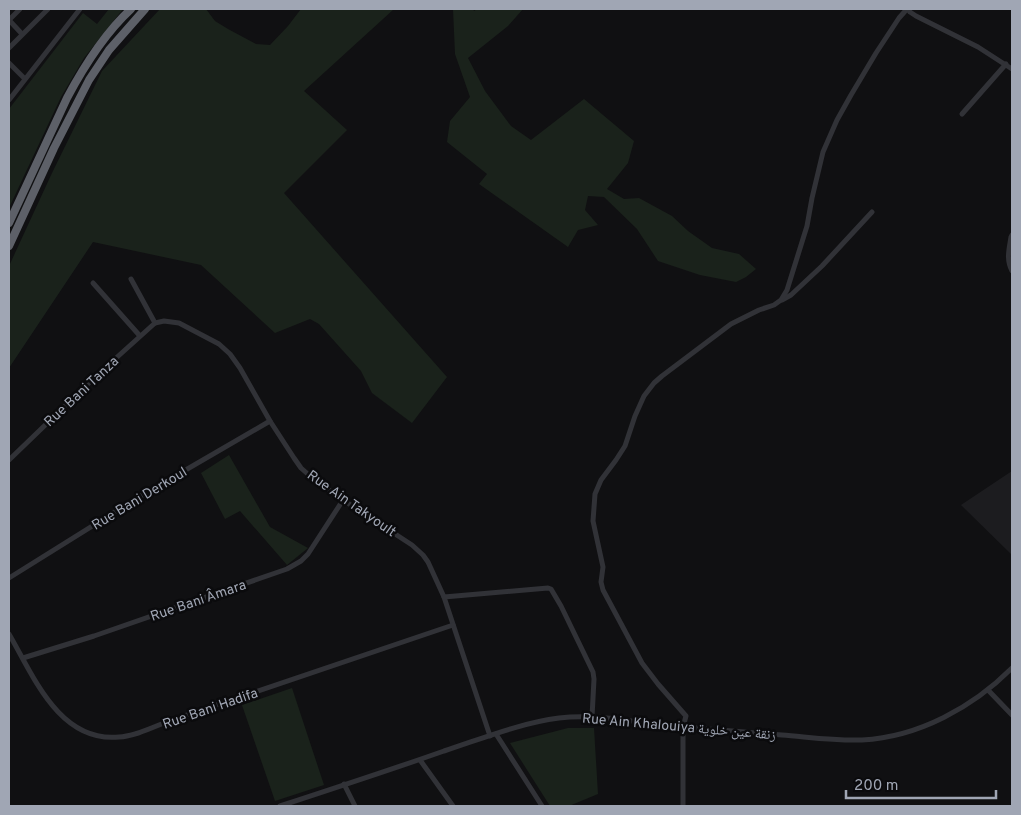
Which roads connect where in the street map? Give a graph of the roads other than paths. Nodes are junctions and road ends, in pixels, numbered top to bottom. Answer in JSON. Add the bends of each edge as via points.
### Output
{"nodes":[{"id":1,"x":20,"y":9,"type":"edge"},
{"id":2,"x":48,"y":9,"type":"edge"},
{"id":3,"x":80,"y":9,"type":"edge"},
{"id":4,"x":131,"y":9,"type":"edge"},
{"id":5,"x":145,"y":9,"type":"edge"},
{"id":6,"x":908,"y":9,"type":"edge"},
{"id":7,"x":9,"y":20,"type":"edge"},
{"id":8,"x":22,"y":34,"type":"junction"},
{"id":9,"x":9,"y":48,"type":"edge"},
{"id":10,"x":9,"y":63,"type":"edge"},
{"id":11,"x":1006,"y":64,"type":"junction"},
{"id":12,"x":1012,"y":69,"type":"edge"},
{"id":13,"x":25,"y":80,"type":"junction"},
{"id":14,"x":9,"y":100,"type":"edge"},
{"id":15,"x":962,"y":114,"type":"dead end"},
{"id":16,"x":872,"y":212,"type":"dead end"},
{"id":17,"x":9,"y":223,"type":"edge"},
{"id":18,"x":1012,"y":235,"type":"edge"},
{"id":19,"x":9,"y":246,"type":"edge"},
{"id":20,"x":1012,"y":272,"type":"edge"},
{"id":21,"x":131,"y":279,"type":"dead end"},
{"id":22,"x":93,"y":283,"type":"dead end"},
{"id":23,"x":781,"y":300,"type":"junction"},
{"id":24,"x":155,"y":323,"type":"junction"},
{"id":25,"x":140,"y":336,"type":"junction"},
{"id":26,"x":270,"y":421,"type":"junction"},
{"id":27,"x":9,"y":460,"type":"edge"},
{"id":28,"x":343,"y":500,"type":"junction"},
{"id":29,"x":9,"y":578,"type":"edge"},
{"id":30,"x":444,"y":597,"type":"junction"},
{"id":31,"x":452,"y":625,"type":"junction"},
{"id":32,"x":9,"y":634,"type":"edge"},
{"id":33,"x":23,"y":658,"type":"junction"},
{"id":34,"x":1012,"y":668,"type":"edge"},
{"id":35,"x":988,"y":690,"type":"junction"},
{"id":36,"x":1012,"y":715,"type":"edge"},
{"id":37,"x":592,"y":716,"type":"junction"},
{"id":38,"x":683,"y":727,"type":"junction"},
{"id":39,"x":493,"y":735,"type":"junction"},
{"id":40,"x":420,"y":760,"type":"junction"},
{"id":41,"x":344,"y":784,"type":"junction"},
{"id":42,"x":280,"y":806,"type":"edge"},
{"id":43,"x":355,"y":806,"type":"edge"},
{"id":44,"x":453,"y":806,"type":"edge"},
{"id":45,"x":542,"y":806,"type":"edge"},
{"id":46,"x":683,"y":806,"type":"edge"}],
"edges":[{"from":1,"to":7,"type":"street"},
{"from":2,"to":8,"type":"street"},
{"from":3,"to":13,"type":"street"},
{"from":4,"to":17,"type":"highway","via":[[99,46],[78,78]]},
{"from":5,"to":19,"type":"highway","via":[[109,50],[89,80]]},
{"from":6,"to":11,"type":"street"},
{"from":6,"to":23,"type":"street","via":[[851,94],[823,152],[807,226]]},
{"from":7,"to":8,"type":"street"},
{"from":8,"to":9,"type":"street"},
{"from":10,"to":13,"type":"street"},
{"from":11,"to":12,"type":"street"},
{"from":11,"to":15,"type":"street"},
{"from":13,"to":14,"type":"street"},
{"from":16,"to":23,"type":"street","via":[[822,266],[791,295]]},
{"from":18,"to":20,"type":"street","via":[[1008,263]]},
{"from":21,"to":24,"type":"street"},
{"from":22,"to":25,"type":"street"},
{"from":23,"to":38,"type":"street","via":[[731,324],[654,383],[644,396],[625,446],[595,494],[593,521],[603,567],[602,590],[642,663],[686,716]]},
{"from":24,"to":25,"type":"street","name":"Rue Bani Tanza"},
{"from":24,"to":26,"type":"street","name":"Rue Ain Takyoult","via":[[179,323],[219,344],[240,368]]},
{"from":25,"to":27,"type":"street","name":"Rue Bani Tanza"},
{"from":26,"to":28,"type":"street","name":"Rue Ain Takyoult","via":[[301,468]]},
{"from":26,"to":29,"type":"street","name":"Rue Bani Derkoul"},
{"from":28,"to":30,"type":"street","name":"Rue Ain Takyoult","via":[[412,545],[428,562]]},
{"from":28,"to":33,"type":"street","name":"Rue Bani Âmara","via":[[308,554],[287,570]]},
{"from":30,"to":31,"type":"street","name":"Rue Ain Takyoult"},
{"from":30,"to":37,"type":"street","via":[[552,589],[593,672]]},
{"from":31,"to":33,"type":"street","name":"Rue Bani Hadifa","via":[[119,737],[93,734],[59,714]]},
{"from":31,"to":39,"type":"street","name":"Rue Ain Takyoult"},
{"from":32,"to":33,"type":"street","name":"Rue Bani Hadifa"},
{"from":34,"to":35,"type":"street","name":"Rue Ain Khalouiya زنقة عين خلوية"},
{"from":35,"to":36,"type":"street"},
{"from":35,"to":38,"type":"street","name":"Rue Ain Khalouiya زنقة عين خلوية","via":[[930,724],[901,734],[864,740]]},
{"from":37,"to":38,"type":"street","name":"Rue Ain Khalouiya زنقة عين خلوية"},
{"from":37,"to":39,"type":"street","name":"Rue Ain Khalouiya زنقة عين خلوية","via":[[536,722]]},
{"from":38,"to":46,"type":"street"},
{"from":39,"to":40,"type":"street","name":"Rue Ain Khalouiya زنقة عين خلوية"},
{"from":39,"to":45,"type":"street","name":"Rue Ain Takyoult"},
{"from":40,"to":41,"type":"street","name":"Rue Ain Khalouiya زنقة عين خلوية"},
{"from":40,"to":44,"type":"street"},
{"from":41,"to":42,"type":"street","name":"Rue Ain Khalouiya زنقة عين خلوية"},
{"from":41,"to":43,"type":"street"}]}
